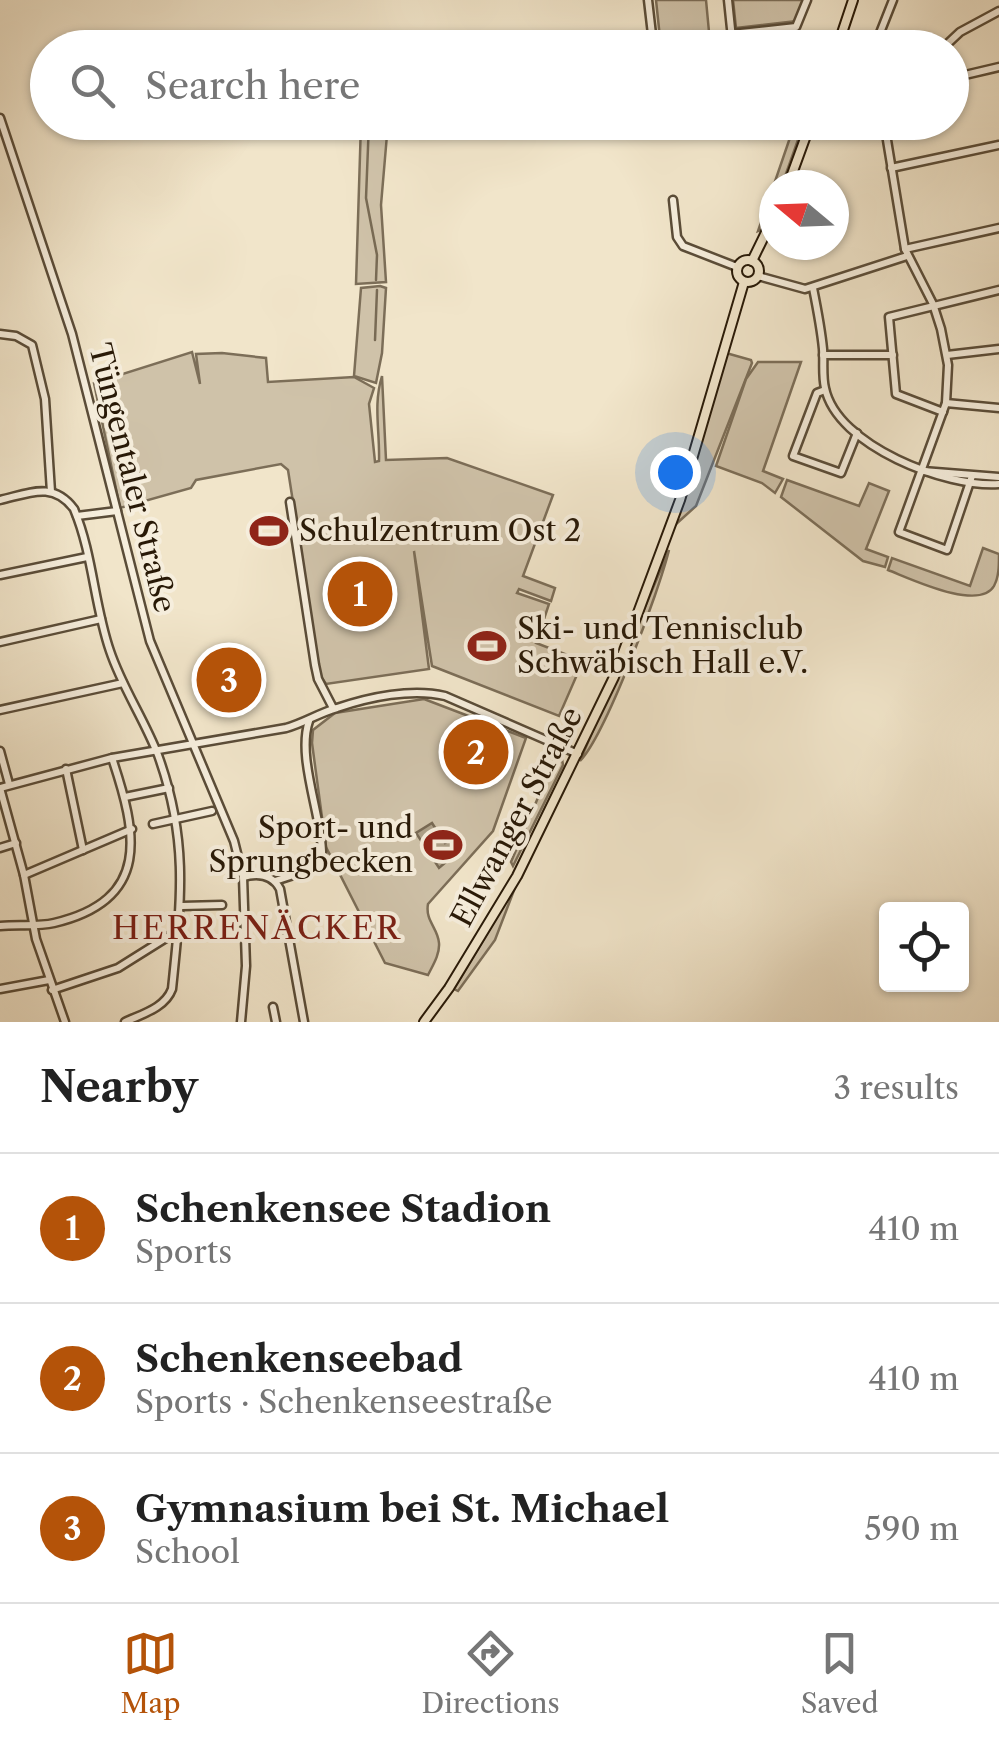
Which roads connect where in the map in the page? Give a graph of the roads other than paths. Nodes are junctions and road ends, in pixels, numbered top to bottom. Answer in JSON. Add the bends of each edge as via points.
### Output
{"nodes":[{"id":1,"x":648,"y":0,"type":"edge"},
{"id":2,"x":728,"y":0,"type":"edge"},
{"id":3,"x":806,"y":0,"type":"edge"},
{"id":4,"x":853,"y":0,"type":"edge"},
{"id":5,"x":894,"y":0,"type":"edge"},
{"id":6,"x":999,"y":11,"type":"edge"},
{"id":7,"x":652,"y":30,"type":"edge"},
{"id":8,"x":731,"y":30,"type":"edge"},
{"id":9,"x":768,"y":30,"type":"edge"},
{"id":10,"x":843,"y":30,"type":"edge"},
{"id":11,"x":882,"y":30,"type":"edge"},
{"id":12,"x":964,"y":30,"type":"edge"},
{"id":13,"x":999,"y":67,"type":"edge"},
{"id":14,"x":969,"y":74,"type":"edge"},
{"id":15,"x":0,"y":118,"type":"edge"},
{"id":16,"x":804,"y":140,"type":"edge"},
{"id":17,"x":887,"y":140,"type":"edge"},
{"id":18,"x":999,"y":145,"type":"edge"},
{"id":19,"x":891,"y":168,"type":"junction"},
{"id":20,"x":793,"y":170,"type":"edge"},
{"id":21,"x":672,"y":200,"type":"dead end"},
{"id":22,"x":999,"y":228,"type":"edge"},
{"id":23,"x":759,"y":246,"type":"edge"},
{"id":24,"x":906,"y":252,"type":"junction"},
{"id":25,"x":752,"y":260,"type":"junction"},
{"id":26,"x":737,"y":268,"type":"junction"},
{"id":27,"x":758,"y":276,"type":"junction"},
{"id":28,"x":744,"y":282,"type":"junction"},
{"id":29,"x":813,"y":288,"type":"junction"},
{"id":30,"x":999,"y":290,"type":"edge"},
{"id":31,"x":933,"y":304,"type":"junction"},
{"id":32,"x":0,"y":334,"type":"edge"},
{"id":33,"x":999,"y":349,"type":"edge"},
{"id":34,"x":894,"y":355,"type":"junction"},
{"id":35,"x":946,"y":355,"type":"junction"},
{"id":36,"x":823,"y":356,"type":"junction"},
{"id":37,"x":825,"y":390,"type":"junction"},
{"id":38,"x":946,"y":402,"type":"junction"},
{"id":39,"x":999,"y":408,"type":"edge"},
{"id":40,"x":943,"y":412,"type":"junction"},
{"id":41,"x":857,"y":432,"type":"junction"},
{"id":42,"x":922,"y":470,"type":"junction"},
{"id":43,"x":999,"y":476,"type":"edge"},
{"id":44,"x":971,"y":480,"type":"junction"},
{"id":45,"x":999,"y":484,"type":"edge"},
{"id":46,"x":51,"y":492,"type":"junction"},
{"id":47,"x":0,"y":500,"type":"edge"},
{"id":48,"x":290,"y":502,"type":"dead end"},
{"id":49,"x":118,"y":511,"type":"junction"},
{"id":50,"x":77,"y":516,"type":"junction"},
{"id":51,"x":88,"y":557,"type":"junction"},
{"id":52,"x":0,"y":575,"type":"edge"},
{"id":53,"x":101,"y":618,"type":"junction"},
{"id":54,"x":0,"y":642,"type":"edge"},
{"id":55,"x":123,"y":683,"type":"junction"},
{"id":56,"x":334,"y":708,"type":"junction"},
{"id":57,"x":0,"y":710,"type":"edge"},
{"id":58,"x":309,"y":722,"type":"junction"},
{"id":59,"x":193,"y":742,"type":"junction"},
{"id":60,"x":156,"y":750,"type":"junction"},
{"id":61,"x":0,"y":751,"type":"edge"},
{"id":62,"x":578,"y":754,"type":"junction"},
{"id":63,"x":112,"y":758,"type":"junction"},
{"id":64,"x":66,"y":768,"type":"junction"},
{"id":65,"x":3,"y":786,"type":"edge"},
{"id":66,"x":169,"y":788,"type":"junction"},
{"id":67,"x":125,"y":797,"type":"junction"},
{"id":68,"x":212,"y":811,"type":"dead end"},
{"id":69,"x":176,"y":819,"type":"junction"},
{"id":70,"x":153,"y":824,"type":"dead end"},
{"id":71,"x":133,"y":828,"type":"junction"},
{"id":72,"x":16,"y":843,"type":"junction"},
{"id":73,"x":0,"y":848,"type":"edge"},
{"id":74,"x":83,"y":850,"type":"junction"},
{"id":75,"x":24,"y":875,"type":"junction"},
{"id":76,"x":243,"y":877,"type":"junction"},
{"id":77,"x":275,"y":881,"type":"junction"},
{"id":78,"x":222,"y":905,"type":"dead end"},
{"id":79,"x":182,"y":906,"type":"junction"},
{"id":80,"x":34,"y":925,"type":"junction"},
{"id":81,"x":0,"y":926,"type":"edge"},
{"id":82,"x":178,"y":930,"type":"junction"},
{"id":83,"x":49,"y":980,"type":"junction"},
{"id":84,"x":0,"y":990,"type":"edge"},
{"id":85,"x":52,"y":990,"type":"junction"},
{"id":86,"x":272,"y":1008,"type":"dead end"},
{"id":87,"x":65,"y":1022,"type":"edge"},
{"id":88,"x":125,"y":1022,"type":"edge"},
{"id":89,"x":241,"y":1022,"type":"edge"},
{"id":90,"x":276,"y":1022,"type":"edge"},
{"id":91,"x":304,"y":1022,"type":"edge"},
{"id":92,"x":424,"y":1022,"type":"edge"}],
"edges":[{"from":1,"to":7,"type":"street"},
{"from":2,"to":8,"type":"street"},
{"from":3,"to":9,"type":"street","via":[[796,27]]},
{"from":4,"to":10,"type":"main road"},
{"from":5,"to":11,"type":"street"},
{"from":6,"to":12,"type":"street"},
{"from":13,"to":14,"type":"street"},
{"from":15,"to":49,"type":"street","name":"Tüngentaler Straße","via":[[72,334]]},
{"from":16,"to":20,"type":"main road"},
{"from":17,"to":19,"type":"street"},
{"from":18,"to":19,"type":"street"},
{"from":19,"to":24,"type":"street"},
{"from":21,"to":26,"type":"street","via":[[683,246]]},
{"from":22,"to":24,"type":"street"},
{"from":23,"to":25,"type":"main road"},
{"from":24,"to":29,"type":"street"},
{"from":24,"to":31,"type":"street"},
{"from":25,"to":26,"type":"main road"},
{"from":25,"to":27,"type":"main road"},
{"from":26,"to":28,"type":"main road"},
{"from":27,"to":28,"type":"main road"},
{"from":27,"to":29,"type":"street"},
{"from":28,"to":62,"type":"main road","name":"Ellwanger Straße","via":[[665,547]]},
{"from":29,"to":36,"type":"street"},
{"from":30,"to":31,"type":"street"},
{"from":31,"to":34,"type":"street","via":[[890,317]]},
{"from":31,"to":35,"type":"street"},
{"from":32,"to":46,"type":"street","via":[[32,345],[49,426]]},
{"from":33,"to":35,"type":"street"},
{"from":34,"to":36,"type":"street"},
{"from":34,"to":40,"type":"street","via":[[896,394]]},
{"from":35,"to":38,"type":"street"},
{"from":36,"to":37,"type":"street"},
{"from":37,"to":41,"type":"street"},
{"from":37,"to":41,"type":"street","via":[[817,392],[794,456],[841,473]]},
{"from":38,"to":39,"type":"street"},
{"from":38,"to":40,"type":"street"},
{"from":40,"to":42,"type":"street"},
{"from":41,"to":42,"type":"street"},
{"from":42,"to":44,"type":"street","via":[[948,481]]},
{"from":42,"to":44,"type":"street","via":[[899,532],[948,550]]},
{"from":43,"to":44,"type":"street"},
{"from":44,"to":45,"type":"street"},
{"from":46,"to":47,"type":"street"},
{"from":46,"to":50,"type":"street","via":[[65,497]]},
{"from":48,"to":56,"type":"street","via":[[318,679]]},
{"from":49,"to":50,"type":"street"},
{"from":49,"to":59,"type":"street","name":"Tüngentaler Straße","via":[[150,641]]},
{"from":50,"to":51,"type":"street"},
{"from":51,"to":52,"type":"street"},
{"from":51,"to":53,"type":"street"},
{"from":53,"to":54,"type":"street"},
{"from":53,"to":55,"type":"street"},
{"from":55,"to":57,"type":"street"},
{"from":55,"to":60,"type":"street"},
{"from":56,"to":58,"type":"street"},
{"from":56,"to":62,"type":"street","via":[[432,692]]},
{"from":58,"to":59,"type":"street"},
{"from":58,"to":77,"type":"street","via":[[322,860]]},
{"from":59,"to":60,"type":"street"},
{"from":59,"to":76,"type":"street","name":"Tüngentaler Straße"},
{"from":60,"to":63,"type":"street"},
{"from":60,"to":66,"type":"street"},
{"from":61,"to":65,"type":"street"},
{"from":62,"to":92,"type":"main road","name":"Ellwanger Straße","via":[[509,889]]},
{"from":63,"to":64,"type":"street"},
{"from":63,"to":67,"type":"street"},
{"from":64,"to":65,"type":"street"},
{"from":64,"to":74,"type":"street"},
{"from":65,"to":72,"type":"street"},
{"from":66,"to":67,"type":"street"},
{"from":66,"to":69,"type":"street"},
{"from":67,"to":71,"type":"street"},
{"from":68,"to":69,"type":"street"},
{"from":69,"to":70,"type":"street"},
{"from":69,"to":79,"type":"street"},
{"from":71,"to":74,"type":"street"},
{"from":71,"to":80,"type":"street","via":[[119,888],[68,918]]},
{"from":72,"to":73,"type":"street"},
{"from":72,"to":75,"type":"street"},
{"from":74,"to":75,"type":"street"},
{"from":75,"to":80,"type":"street"},
{"from":76,"to":77,"type":"street"},
{"from":76,"to":89,"type":"street","name":"Tüngentaler Straße"},
{"from":77,"to":91,"type":"street"},
{"from":78,"to":79,"type":"street"},
{"from":79,"to":82,"type":"street"},
{"from":80,"to":81,"type":"street"},
{"from":80,"to":83,"type":"street"},
{"from":82,"to":85,"type":"street","via":[[118,968]]},
{"from":82,"to":88,"type":"street","via":[[168,998]]},
{"from":83,"to":84,"type":"street"},
{"from":83,"to":85,"type":"street"},
{"from":85,"to":87,"type":"street"},
{"from":86,"to":90,"type":"street"}]}
